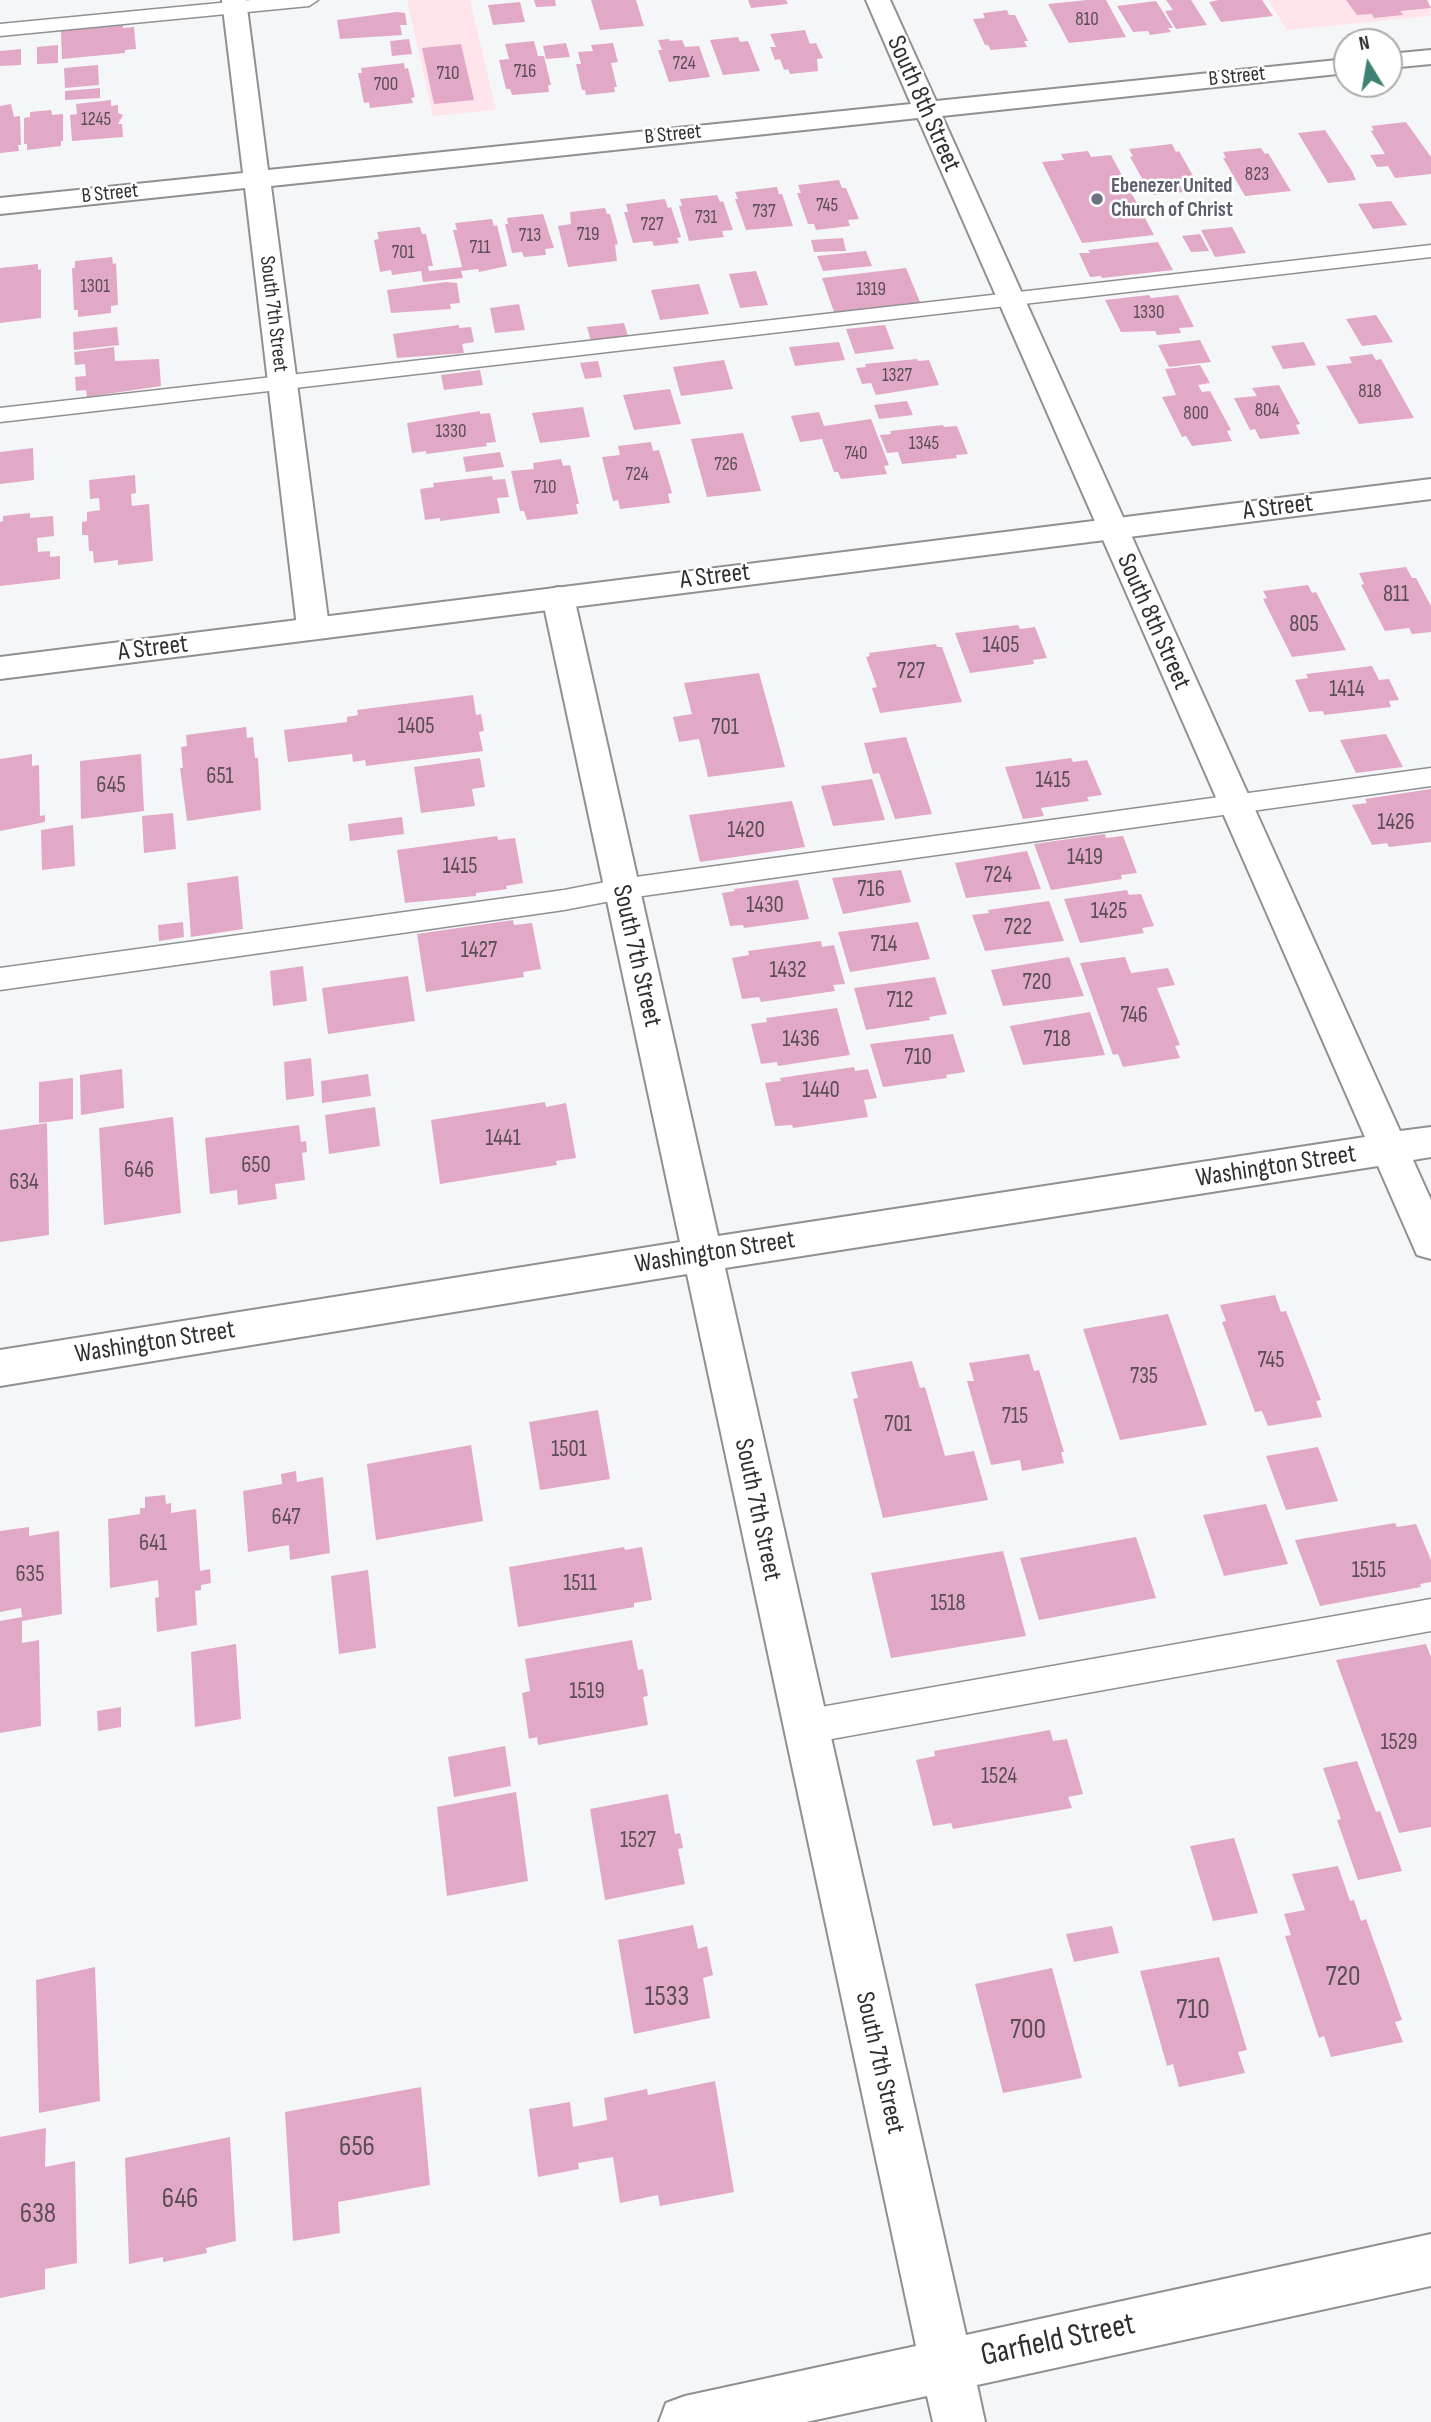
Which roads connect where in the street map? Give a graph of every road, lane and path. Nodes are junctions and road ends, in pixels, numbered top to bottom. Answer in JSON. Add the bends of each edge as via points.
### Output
{"nodes":[{"id":1,"x":309,"y":0,"type":"edge"},
{"id":2,"x":878,"y":0,"type":"edge"},
{"id":3,"x":234,"y":4,"type":"edge"},
{"id":4,"x":0,"y":30,"type":"edge"},
{"id":5,"x":1431,"y":57,"type":"edge"},
{"id":6,"x":1403,"y":60,"type":"edge"},
{"id":7,"x":1333,"y":67,"type":"edge"},
{"id":8,"x":925,"y":109,"type":"junction"},
{"id":9,"x":256,"y":179,"type":"junction"},
{"id":10,"x":0,"y":206,"type":"edge"},
{"id":11,"x":1431,"y":251,"type":"edge"},
{"id":12,"x":1009,"y":299,"type":"junction"},
{"id":13,"x":282,"y":382,"type":"junction"},
{"id":14,"x":0,"y":415,"type":"edge"},
{"id":15,"x":1431,"y":488,"type":"edge"},
{"id":16,"x":1111,"y":529,"type":"junction"},
{"id":17,"x":558,"y":597,"type":"junction"},
{"id":18,"x":313,"y":627,"type":"junction"},
{"id":19,"x":0,"y":668,"type":"edge"},
{"id":20,"x":1431,"y":778,"type":"edge"},
{"id":21,"x":1236,"y":804,"type":"junction"},
{"id":22,"x":621,"y":889,"type":"junction"},
{"id":23,"x":0,"y":979,"type":"edge"},
{"id":24,"x":1431,"y":1142,"type":"edge"},
{"id":25,"x":1389,"y":1149,"type":"junction"},
{"id":26,"x":1431,"y":1243,"type":"edge"},
{"id":27,"x":703,"y":1255,"type":"junction"},
{"id":28,"x":0,"y":1368,"type":"edge"},
{"id":29,"x":1431,"y":1615,"type":"edge"},
{"id":30,"x":804,"y":1727,"type":"junction"},
{"id":31,"x":1431,"y":2260,"type":"edge"},
{"id":32,"x":946,"y":2365,"type":"junction"},
{"id":33,"x":685,"y":2422,"type":"edge"},
{"id":34,"x":959,"y":2422,"type":"edge"}],
"edges":[{"from":1,"to":3,"type":"lane"},
{"from":2,"to":8,"type":"street","name":"South 8th Street"},
{"from":3,"to":4,"type":"lane"},
{"from":3,"to":9,"type":"street","name":"South 7th Street"},
{"from":5,"to":6,"type":"street"},
{"from":7,"to":8,"type":"street","name":"B Street"},
{"from":8,"to":9,"type":"street","name":"B Street"},
{"from":8,"to":12,"type":"street","name":"South 8th Street"},
{"from":9,"to":10,"type":"street","name":"B Street"},
{"from":9,"to":13,"type":"street","name":"South 7th Street"},
{"from":11,"to":12,"type":"lane"},
{"from":12,"to":13,"type":"lane"},
{"from":12,"to":16,"type":"street","name":"South 8th Street"},
{"from":13,"to":14,"type":"lane"},
{"from":13,"to":18,"type":"street","name":"South 7th Street"},
{"from":15,"to":16,"type":"street","name":"A Street"},
{"from":16,"to":17,"type":"street","name":"A Street"},
{"from":16,"to":21,"type":"street","name":"South 8th Street"},
{"from":17,"to":18,"type":"street","name":"A Street"},
{"from":17,"to":22,"type":"street","name":"South 7th Street"},
{"from":18,"to":19,"type":"street","name":"A Street"},
{"from":20,"to":21,"type":"lane"},
{"from":21,"to":22,"type":"lane"},
{"from":21,"to":25,"type":"street","name":"South 8th Street"},
{"from":22,"to":23,"type":"lane"},
{"from":22,"to":27,"type":"street","name":"South 7th Street"},
{"from":24,"to":25,"type":"street","name":"Washington Street"},
{"from":25,"to":26,"type":"street","name":"South 8th Street"},
{"from":25,"to":27,"type":"street","name":"Washington Street"},
{"from":27,"to":28,"type":"street","name":"Washington Street"},
{"from":27,"to":30,"type":"street","name":"South 7th Street"},
{"from":29,"to":30,"type":"lane"},
{"from":30,"to":32,"type":"street","name":"South 7th Street"},
{"from":31,"to":32,"type":"street","name":"Garfield Street"},
{"from":32,"to":33,"type":"street","name":"Garfield Street"},
{"from":32,"to":34,"type":"street","name":"South 7th Street"}]}
